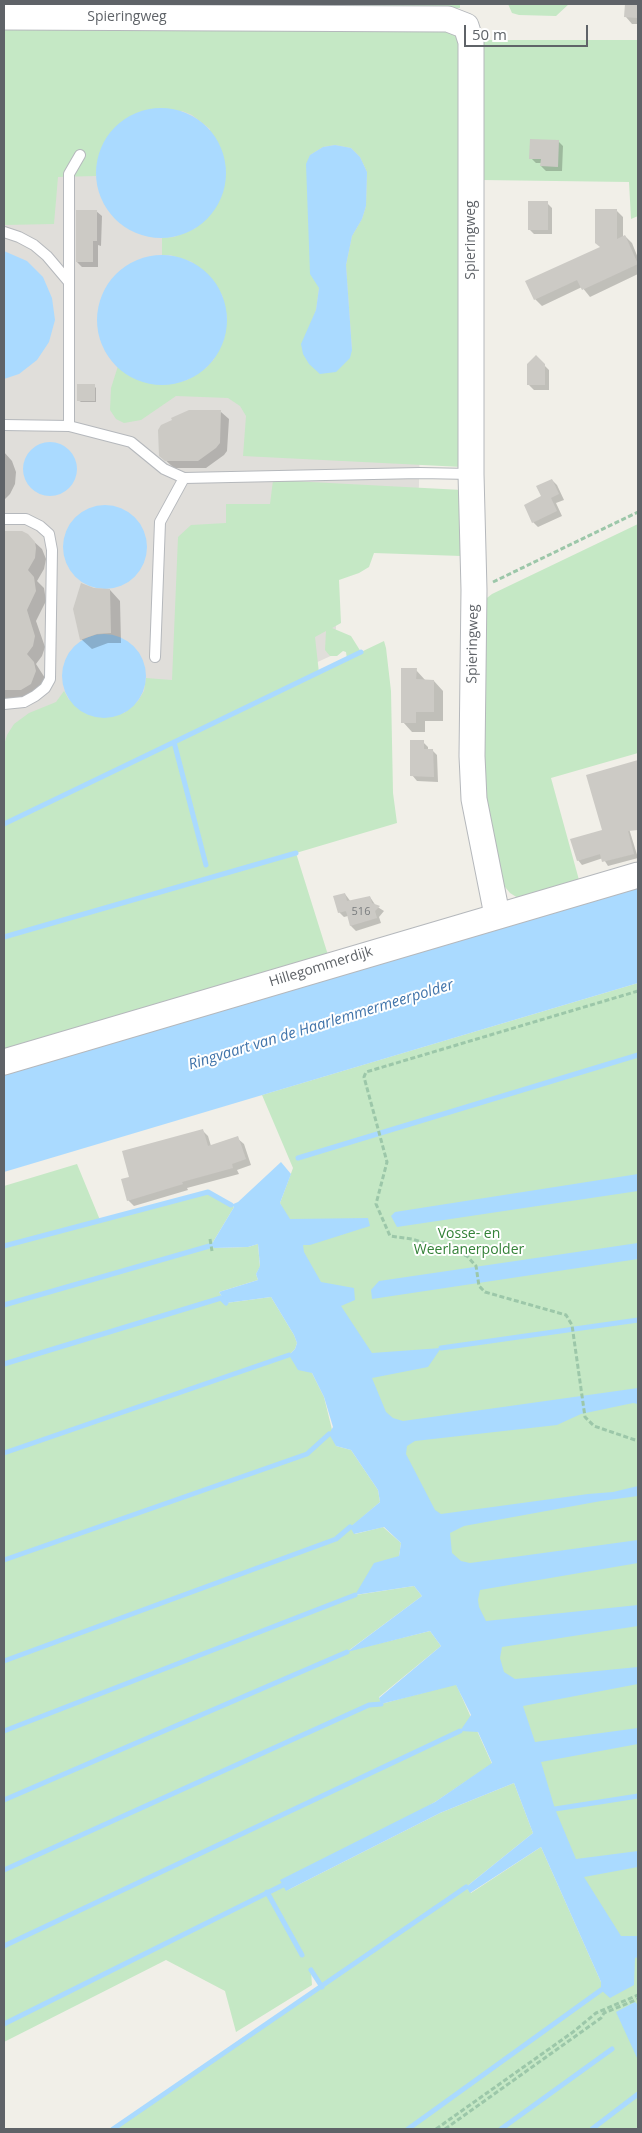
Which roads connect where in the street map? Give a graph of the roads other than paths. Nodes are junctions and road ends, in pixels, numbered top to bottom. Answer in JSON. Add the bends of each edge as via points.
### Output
{"nodes":[{"id":1,"x":4,"y":16,"type":"edge"},
{"id":2,"x":80,"y":155,"type":"dead end"},
{"id":3,"x":4,"y":232,"type":"edge"},
{"id":4,"x":69,"y":282,"type":"junction"},
{"id":5,"x":4,"y":425,"type":"edge"},
{"id":6,"x":69,"y":426,"type":"junction"},
{"id":7,"x":471,"y":474,"type":"junction"},
{"id":8,"x":184,"y":478,"type":"junction"},
{"id":9,"x":4,"y":519,"type":"edge"},
{"id":10,"x":155,"y":657,"type":"dead end"},
{"id":11,"x":4,"y":704,"type":"edge"},
{"id":12,"x":638,"y":874,"type":"edge"},
{"id":13,"x":498,"y":915,"type":"junction"},
{"id":14,"x":4,"y":1062,"type":"edge"}],
"edges":[{"from":1,"to":7,"type":"street","name":"Spieringweg","via":[[448,19],[466,26],[471,42]]},
{"from":2,"to":4,"type":"lane","via":[[69,174]]},
{"from":3,"to":4,"type":"lane","via":[[34,245]]},
{"from":4,"to":6,"type":"lane"},
{"from":5,"to":6,"type":"lane"},
{"from":6,"to":8,"type":"lane","via":[[132,442],[164,469]]},
{"from":7,"to":8,"type":"lane"},
{"from":7,"to":13,"type":"street","name":"Spieringweg","via":[[474,800]]},
{"from":8,"to":10,"type":"lane","via":[[160,522]]},
{"from":9,"to":11,"type":"lane","via":[[26,519],[40,526],[49,534],[52,550],[50,680],[45,688],[24,702]]},
{"from":12,"to":13,"type":"street","name":"Hillegommerdijk"},
{"from":13,"to":14,"type":"street","name":"Hillegommerdijk"}]}
